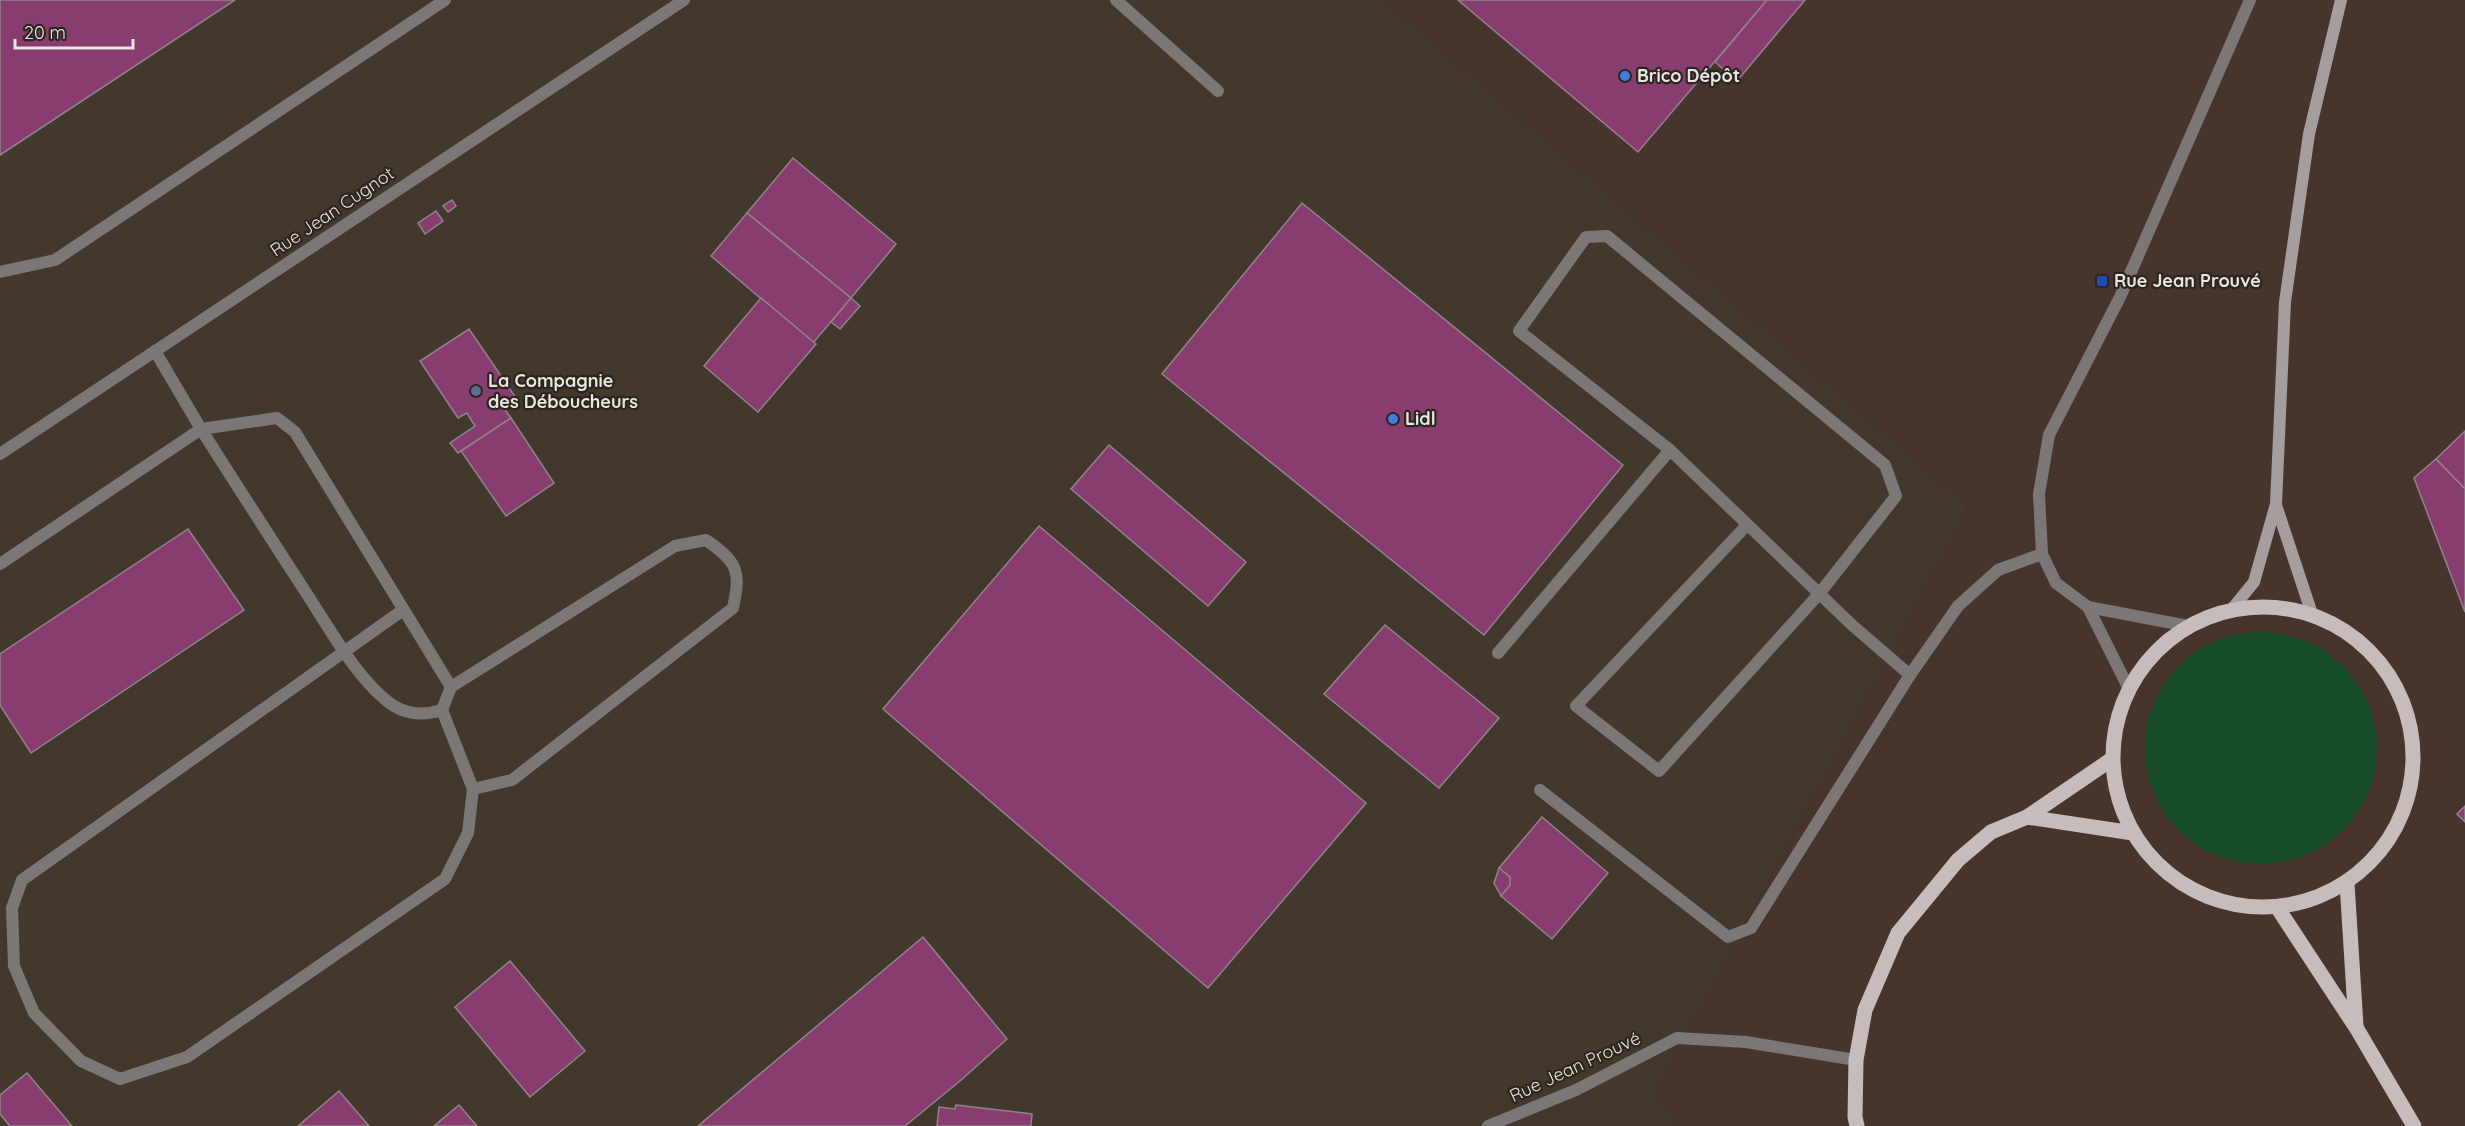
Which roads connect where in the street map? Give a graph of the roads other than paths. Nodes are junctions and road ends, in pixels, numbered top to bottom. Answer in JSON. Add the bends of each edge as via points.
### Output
{"nodes":[{"id":1,"x":445,"y":0,"type":"edge"},
{"id":2,"x":684,"y":0,"type":"edge"},
{"id":3,"x":1116,"y":0,"type":"edge"},
{"id":4,"x":2250,"y":0,"type":"edge"},
{"id":5,"x":2341,"y":0,"type":"edge"},
{"id":6,"x":1218,"y":91,"type":"dead end"},
{"id":7,"x":0,"y":272,"type":"edge"},
{"id":8,"x":155,"y":351,"type":"junction"},
{"id":9,"x":201,"y":429,"type":"junction"},
{"id":10,"x":1670,"y":450,"type":"junction"},
{"id":11,"x":0,"y":454,"type":"edge"},
{"id":12,"x":2276,"y":504,"type":"junction"},
{"id":13,"x":1747,"y":525,"type":"junction"},
{"id":14,"x":2042,"y":554,"type":"junction"},
{"id":15,"x":0,"y":564,"type":"edge"},
{"id":16,"x":1819,"y":594,"type":"junction"},
{"id":17,"x":2088,"y":607,"type":"junction"},
{"id":18,"x":2232,"y":609,"type":"junction"},
{"id":19,"x":403,"y":610,"type":"junction"},
{"id":20,"x":2312,"y":614,"type":"junction"},
{"id":21,"x":2188,"y":626,"type":"junction"},
{"id":22,"x":344,"y":651,"type":"junction"},
{"id":23,"x":1498,"y":653,"type":"dead end"},
{"id":24,"x":1910,"y":675,"type":"junction"},
{"id":25,"x":451,"y":687,"type":"junction"},
{"id":26,"x":2129,"y":689,"type":"junction"},
{"id":27,"x":442,"y":710,"type":"junction"},
{"id":28,"x":2112,"y":759,"type":"junction"},
{"id":29,"x":473,"y":789,"type":"junction"},
{"id":30,"x":1540,"y":790,"type":"dead end"},
{"id":31,"x":2027,"y":817,"type":"junction"},
{"id":32,"x":2133,"y":833,"type":"junction"},
{"id":33,"x":2347,"y":883,"type":"junction"},
{"id":34,"x":2277,"y":907,"type":"junction"},
{"id":35,"x":2356,"y":1029,"type":"junction"},
{"id":36,"x":1856,"y":1060,"type":"junction"},
{"id":37,"x":1488,"y":1126,"type":"edge"},
{"id":38,"x":1857,"y":1126,"type":"edge"},
{"id":39,"x":2414,"y":1126,"type":"edge"}],
"edges":[{"from":1,"to":7,"type":"street","via":[[55,260]]},
{"from":2,"to":8,"type":"street","name":"Rue Jean Cugnot"},
{"from":3,"to":6,"type":"street"},
{"from":4,"to":14,"type":"street","via":[[2120,297],[2049,435],[2039,494]]},
{"from":5,"to":12,"type":"main road","via":[[2309,134],[2285,302]]},
{"from":8,"to":9,"type":"street"},
{"from":8,"to":11,"type":"street","name":"Rue Jean Cugnot"},
{"from":9,"to":15,"type":"street"},
{"from":9,"to":19,"type":"street","via":[[277,418],[295,432]]},
{"from":9,"to":22,"type":"street"},
{"from":10,"to":13,"type":"street"},
{"from":10,"to":16,"type":"street","via":[[1519,331],[1587,237],[1607,236],[1885,465],[1896,496]]},
{"from":10,"to":23,"type":"street"},
{"from":12,"to":18,"type":"main road","via":[[2254,582]]},
{"from":12,"to":20,"type":"main road"},
{"from":13,"to":16,"type":"street"},
{"from":13,"to":16,"type":"street","via":[[1576,706],[1659,771]]},
{"from":14,"to":17,"type":"street","via":[[2056,583]]},
{"from":14,"to":24,"type":"street","via":[[1998,570],[1958,606]]},
{"from":16,"to":24,"type":"street"},
{"from":17,"to":21,"type":"street"},
{"from":17,"to":26,"type":"street"},
{"from":18,"to":20,"type":"main road","via":[[2272,606]]},
{"from":18,"to":21,"type":"main road"},
{"from":19,"to":22,"type":"street"},
{"from":19,"to":25,"type":"street"},
{"from":20,"to":33,"type":"main road","via":[[2354,636],[2388,670],[2408,713],[2414,752],[2406,808],[2382,850]]},
{"from":21,"to":26,"type":"main road","via":[[2154,653]]},
{"from":22,"to":27,"type":"street","via":[[376,691],[395,707],[429,715]]},
{"from":22,"to":29,"type":"street","via":[[22,880],[12,908],[14,966],[34,1013],[81,1061],[120,1079],[187,1057],[446,879],[468,833]]},
{"from":24,"to":30,"type":"street","via":[[1751,928],[1728,937]]},
{"from":25,"to":27,"type":"street"},
{"from":25,"to":29,"type":"street","via":[[675,546],[706,540],[727,555],[739,581],[733,608],[512,780]]},
{"from":26,"to":28,"type":"main road","via":[[2116,722]]},
{"from":27,"to":29,"type":"street"},
{"from":28,"to":31,"type":"main road"},
{"from":28,"to":32,"type":"main road","via":[[2118,797]]},
{"from":31,"to":32,"type":"main road"},
{"from":31,"to":36,"type":"main road","via":[[1991,832],[1958,860],[1898,933],[1865,1010]]},
{"from":32,"to":34,"type":"main road","via":[[2159,866],[2194,891],[2235,905]]},
{"from":33,"to":34,"type":"main road","via":[[2314,899]]},
{"from":33,"to":35,"type":"main road"},
{"from":34,"to":35,"type":"main road"},
{"from":35,"to":39,"type":"main road"},
{"from":36,"to":37,"type":"street","name":"Rue Jean Prouvé","via":[[1746,1042],[1677,1038],[1576,1090]]},
{"from":36,"to":38,"type":"main road"}]}
